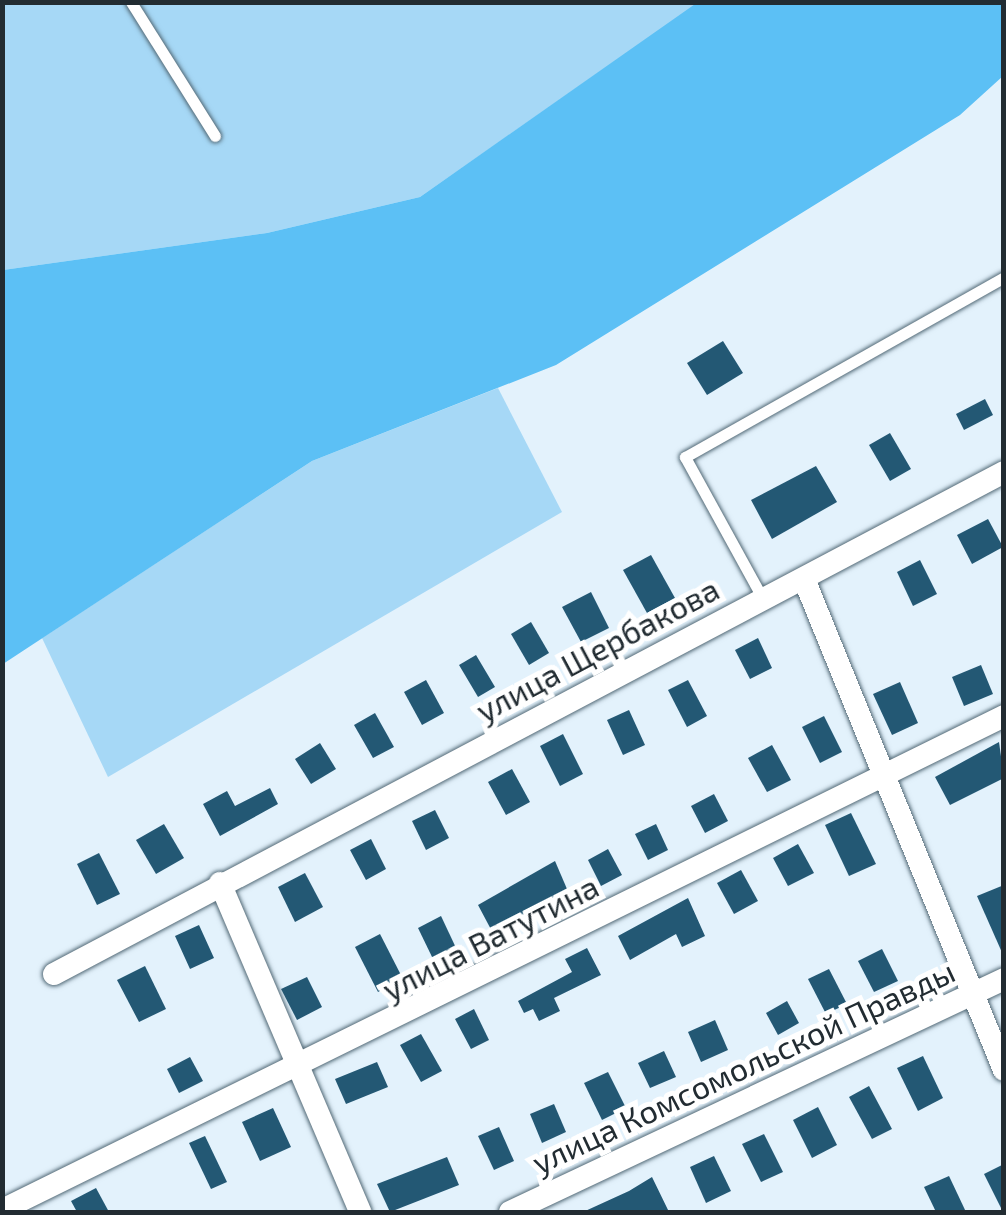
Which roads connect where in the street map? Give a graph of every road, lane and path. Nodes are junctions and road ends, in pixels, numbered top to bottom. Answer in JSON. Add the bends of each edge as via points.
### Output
{"nodes":[{"id":1,"x":130,"y":2,"type":"edge"},
{"id":2,"x":215,"y":136,"type":"dead end"},
{"id":3,"x":1004,"y":277,"type":"edge"},
{"id":4,"x":1004,"y":472,"type":"edge"},
{"id":5,"x":804,"y":579,"type":"junction"},
{"id":6,"x":763,"y":599,"type":"junction"},
{"id":7,"x":1004,"y":716,"type":"edge"},
{"id":8,"x":884,"y":775,"type":"junction"},
{"id":9,"x":220,"y":884,"type":"junction"},
{"id":10,"x":54,"y":974,"type":"dead end"},
{"id":11,"x":1004,"y":979,"type":"edge"},
{"id":12,"x":972,"y":994,"type":"junction"},
{"id":13,"x":299,"y":1069,"type":"junction"},
{"id":14,"x":1004,"y":1070,"type":"edge"},
{"id":15,"x":2,"y":1210,"type":"edge"},
{"id":16,"x":360,"y":1212,"type":"edge"},
{"id":17,"x":510,"y":1212,"type":"edge"}],
"edges":[{"from":1,"to":2,"type":"lane"},
{"from":3,"to":6,"type":"lane","via":[[685,457]]},
{"from":4,"to":5,"type":"street","name":"улица Щербакова"},
{"from":5,"to":6,"type":"street","name":"улица Щербакова"},
{"from":5,"to":8,"type":"street"},
{"from":6,"to":9,"type":"street","name":"улица Щербакова"},
{"from":7,"to":8,"type":"street","name":"улица Ватутина"},
{"from":8,"to":12,"type":"street"},
{"from":8,"to":13,"type":"street","name":"улица Ватутина"},
{"from":9,"to":10,"type":"street","name":"улица Щербакова"},
{"from":9,"to":13,"type":"street"},
{"from":11,"to":12,"type":"street","name":"улица Комсомольской Правды"},
{"from":12,"to":14,"type":"street"},
{"from":12,"to":17,"type":"street","name":"улица Комсомольской Правды"},
{"from":13,"to":15,"type":"street","name":"улица Ватутина"},
{"from":13,"to":16,"type":"street"}]}
